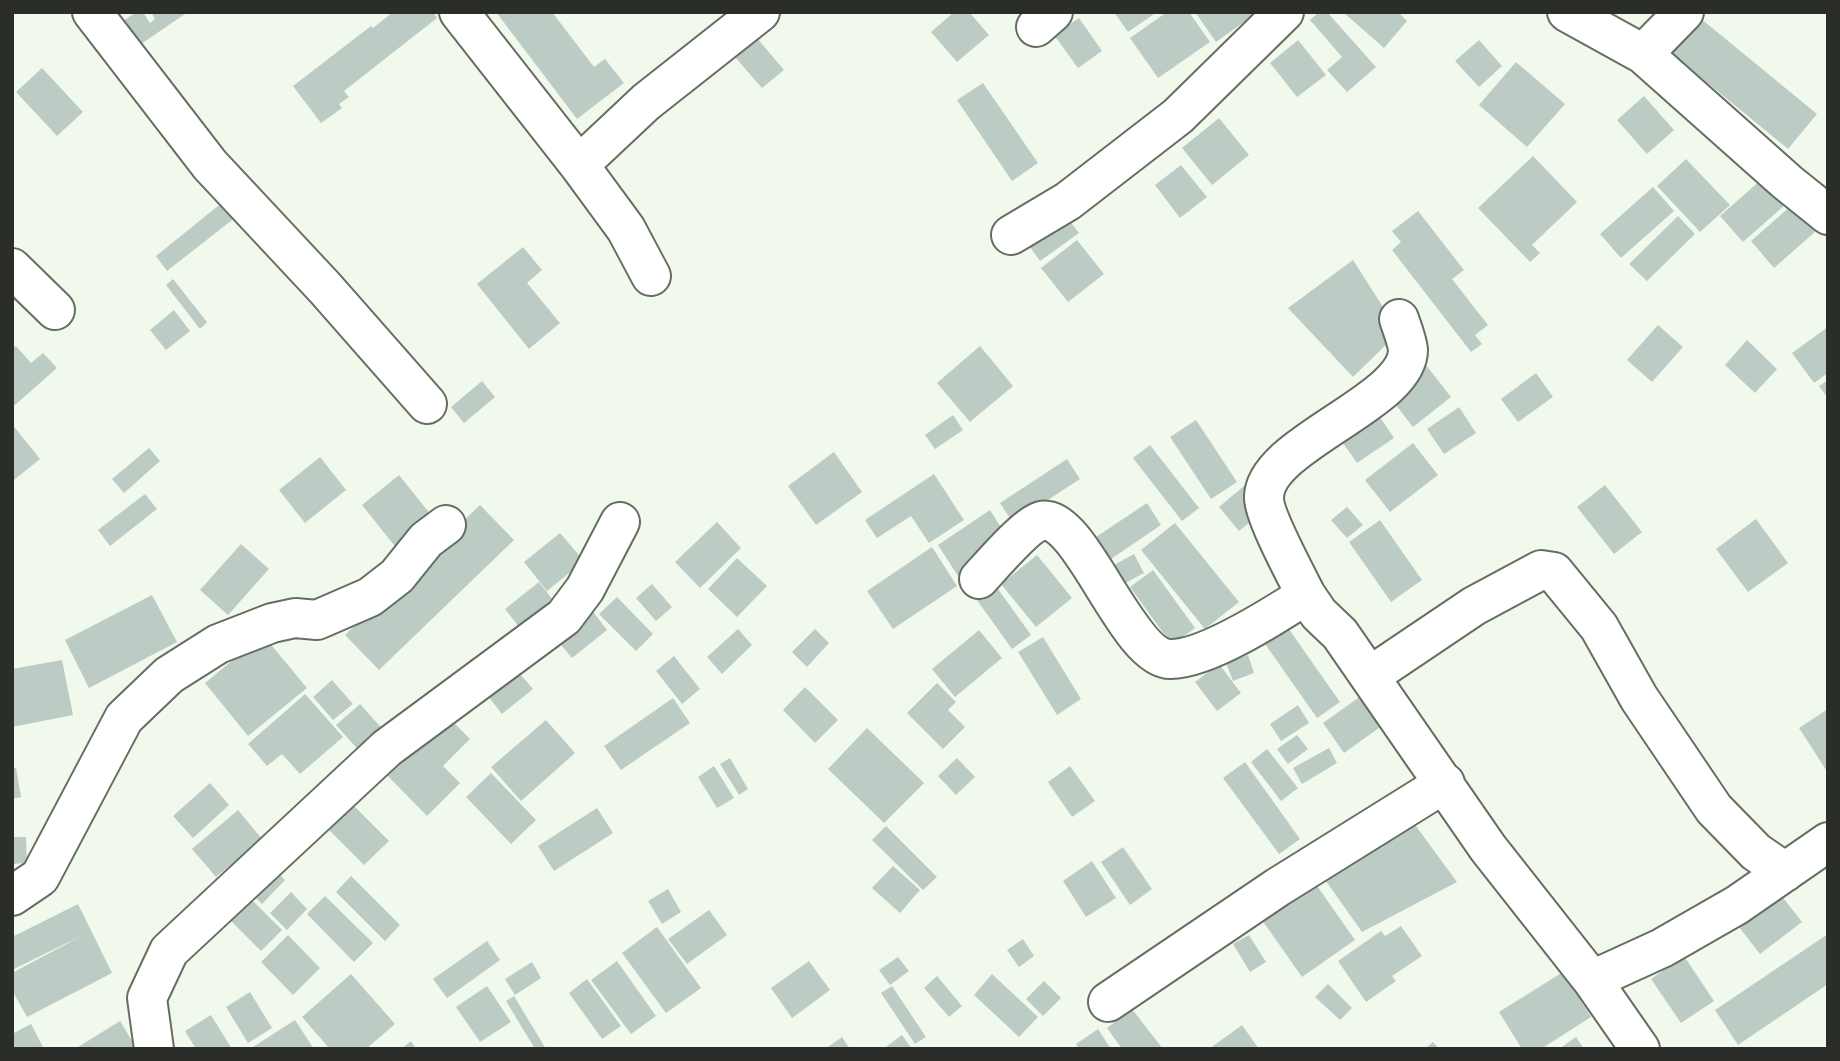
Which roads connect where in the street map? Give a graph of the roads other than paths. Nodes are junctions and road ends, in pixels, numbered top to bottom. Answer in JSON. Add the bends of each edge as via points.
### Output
{"nodes":[{"id":1,"x":92,"y":12,"type":"edge"},
{"id":2,"x":459,"y":12,"type":"edge"},
{"id":3,"x":760,"y":12,"type":"edge"},
{"id":4,"x":1284,"y":12,"type":"edge"},
{"id":5,"x":1567,"y":12,"type":"edge"},
{"id":6,"x":1684,"y":12,"type":"edge"},
{"id":7,"x":1643,"y":54,"type":"junction"},
{"id":8,"x":579,"y":165,"type":"junction"},
{"id":9,"x":1828,"y":215,"type":"edge"},
{"id":10,"x":1011,"y":235,"type":"dead end"},
{"id":11,"x":12,"y":268,"type":"edge"},
{"id":12,"x":651,"y":276,"type":"dead end"},
{"id":13,"x":55,"y":310,"type":"dead end"},
{"id":14,"x":1399,"y":319,"type":"dead end"},
{"id":15,"x":427,"y":404,"type":"dead end"},
{"id":16,"x":620,"y":522,"type":"dead end"},
{"id":17,"x":446,"y":525,"type":"dead end"},
{"id":18,"x":979,"y":579,"type":"dead end"},
{"id":19,"x":1306,"y":595,"type":"junction"},
{"id":20,"x":1370,"y":676,"type":"junction"},
{"id":21,"x":1444,"y":783,"type":"junction"},
{"id":22,"x":1828,"y":842,"type":"edge"},
{"id":23,"x":1785,"y":872,"type":"junction"},
{"id":24,"x":12,"y":896,"type":"edge"},
{"id":25,"x":1592,"y":980,"type":"junction"},
{"id":26,"x":1108,"y":1002,"type":"dead end"},
{"id":27,"x":154,"y":1049,"type":"edge"},
{"id":28,"x":1640,"y":1049,"type":"edge"}],
"edges":[{"from":1,"to":15,"type":"street","via":[[210,165]]},
{"from":2,"to":8,"type":"street"},
{"from":3,"to":8,"type":"street","via":[[646,102]]},
{"from":4,"to":10,"type":"street","via":[[1178,116],[1068,201]]},
{"from":5,"to":7,"type":"street"},
{"from":6,"to":7,"type":"street"},
{"from":7,"to":9,"type":"street"},
{"from":8,"to":12,"type":"street","via":[[626,229]]},
{"from":11,"to":13,"type":"street"},
{"from":14,"to":19,"type":"street","via":[[1408,350],[1401,371],[1283,463],[1266,484],[1264,500]]},
{"from":16,"to":27,"type":"street","via":[[585,589],[564,617],[387,748],[169,951],[147,998]]},
{"from":17,"to":24,"type":"street","via":[[370,597],[317,620],[272,623],[218,645],[169,676],[124,718],[40,877]]},
{"from":18,"to":19,"type":"street","via":[[1029,528],[1051,520],[1094,569],[1148,650],[1169,659],[1188,657],[1235,637]]},
{"from":19,"to":20,"type":"street"},
{"from":20,"to":21,"type":"street"},
{"from":20,"to":23,"type":"street","via":[[1474,606],[1541,570],[1554,572],[1599,627],[1639,698],[1714,809],[1756,852]]},
{"from":21,"to":25,"type":"street"},
{"from":21,"to":26,"type":"street","via":[[1278,887]]},
{"from":22,"to":23,"type":"street"},
{"from":23,"to":25,"type":"street","via":[[1683,936]]},
{"from":25,"to":28,"type":"street"}]}
